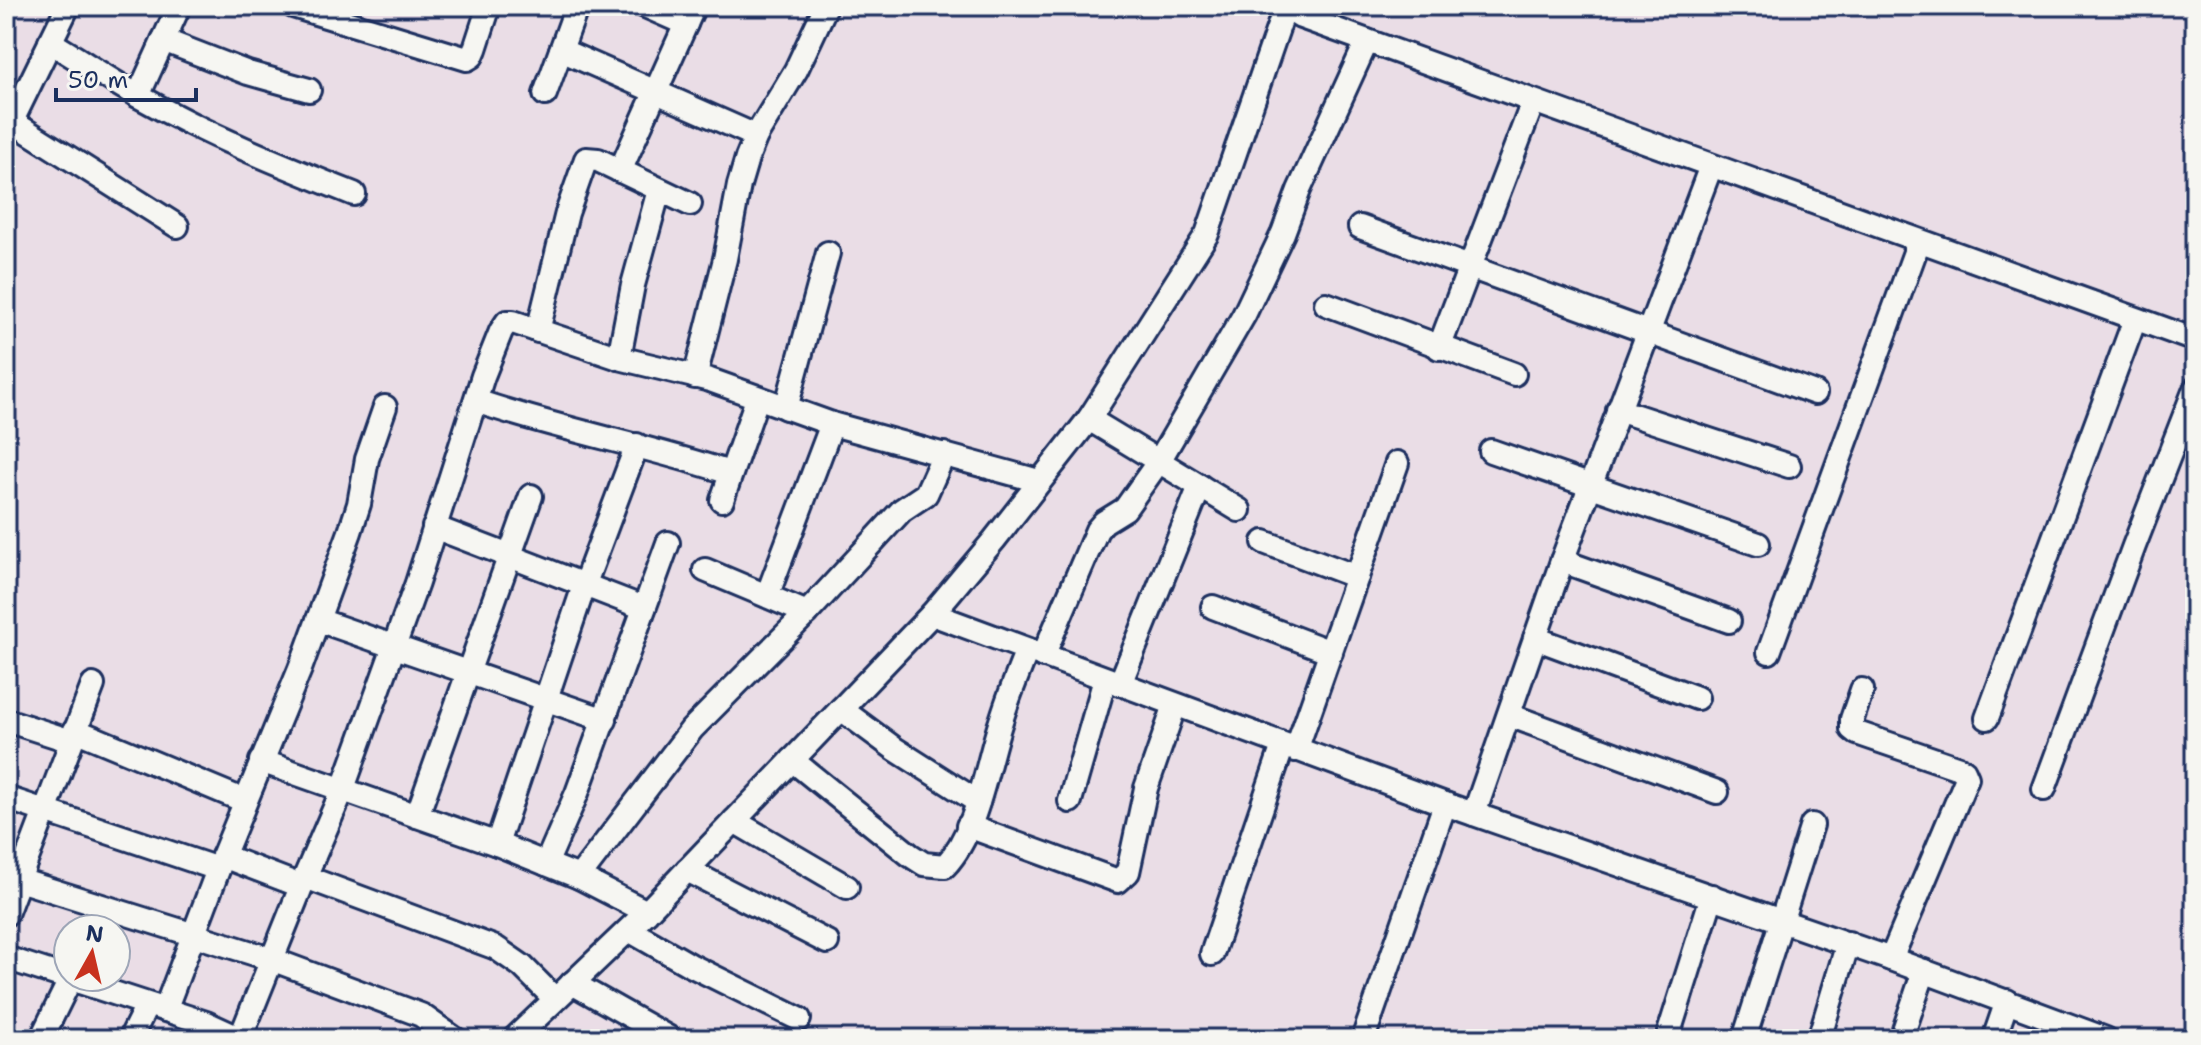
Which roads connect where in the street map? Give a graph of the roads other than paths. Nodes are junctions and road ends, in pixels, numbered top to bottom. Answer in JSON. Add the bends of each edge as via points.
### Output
{"nodes":[{"id":1,"x":68,"y":6,"type":"edge"},
{"id":2,"x":179,"y":6,"type":"edge"},
{"id":3,"x":293,"y":6,"type":"edge"},
{"id":4,"x":577,"y":6,"type":"edge"},
{"id":5,"x":645,"y":6,"type":"edge"},
{"id":6,"x":826,"y":6,"type":"edge"},
{"id":7,"x":485,"y":7,"type":"edge"},
{"id":8,"x":1284,"y":7,"type":"edge"},
{"id":9,"x":690,"y":15,"type":"edge"},
{"id":10,"x":163,"y":40,"type":"junction"},
{"id":11,"x":1367,"y":41,"type":"junction"},
{"id":12,"x":50,"y":42,"type":"junction"},
{"id":13,"x":561,"y":50,"type":"junction"},
{"id":14,"x":309,"y":90,"type":"dead end"},
{"id":15,"x":656,"y":92,"type":"junction"},
{"id":16,"x":545,"y":94,"type":"dead end"},
{"id":17,"x":138,"y":96,"type":"junction"},
{"id":18,"x":1533,"y":102,"type":"junction"},
{"id":19,"x":8,"y":127,"type":"edge"},
{"id":20,"x":756,"y":136,"type":"junction"},
{"id":21,"x":1711,"y":166,"type":"junction"},
{"id":22,"x":620,"y":171,"type":"junction"},
{"id":23,"x":659,"y":190,"type":"junction"},
{"id":24,"x":354,"y":194,"type":"dead end"},
{"id":25,"x":690,"y":204,"type":"dead end"},
{"id":26,"x":177,"y":226,"type":"dead end"},
{"id":27,"x":1360,"y":227,"type":"dead end"},
{"id":28,"x":1919,"y":241,"type":"junction"},
{"id":29,"x":828,"y":253,"type":"dead end"},
{"id":30,"x":1469,"y":267,"type":"junction"},
{"id":31,"x":1326,"y":304,"type":"dead end"},
{"id":32,"x":2135,"y":319,"type":"junction"},
{"id":33,"x":538,"y":331,"type":"junction"},
{"id":34,"x":1647,"y":331,"type":"junction"},
{"id":35,"x":2195,"y":340,"type":"edge"},
{"id":36,"x":1439,"y":348,"type":"junction"},
{"id":37,"x":619,"y":358,"type":"junction"},
{"id":38,"x":1514,"y":374,"type":"dead end"},
{"id":39,"x":695,"y":377,"type":"junction"},
{"id":40,"x":2195,"y":389,"type":"edge"},
{"id":41,"x":1815,"y":393,"type":"dead end"},
{"id":42,"x":757,"y":399,"type":"junction"},
{"id":43,"x":476,"y":401,"type":"junction"},
{"id":44,"x":385,"y":407,"type":"dead end"},
{"id":45,"x":786,"y":408,"type":"junction"},
{"id":46,"x":1618,"y":410,"type":"junction"},
{"id":47,"x":1089,"y":419,"type":"junction"},
{"id":48,"x":832,"y":424,"type":"junction"},
{"id":49,"x":637,"y":445,"type":"junction"},
{"id":50,"x":1491,"y":451,"type":"dead end"},
{"id":51,"x":944,"y":454,"type":"junction"},
{"id":52,"x":1159,"y":461,"type":"junction"},
{"id":53,"x":1397,"y":463,"type":"dead end"},
{"id":54,"x":1789,"y":466,"type":"dead end"},
{"id":55,"x":730,"y":473,"type":"junction"},
{"id":56,"x":1039,"y":481,"type":"junction"},
{"id":57,"x":1590,"y":485,"type":"junction"},
{"id":58,"x":1200,"y":486,"type":"junction"},
{"id":59,"x":531,"y":496,"type":"dead end"},
{"id":60,"x":722,"y":500,"type":"dead end"},
{"id":61,"x":1239,"y":510,"type":"dead end"},
{"id":62,"x":434,"y":527,"type":"junction"},
{"id":63,"x":1264,"y":542,"type":"dead end"},
{"id":64,"x":668,"y":543,"type":"dead end"},
{"id":65,"x":1758,"y":544,"type":"dead end"},
{"id":66,"x":509,"y":558,"type":"junction"},
{"id":67,"x":1562,"y":561,"type":"junction"},
{"id":68,"x":705,"y":570,"type":"dead end"},
{"id":69,"x":1357,"y":577,"type":"junction"},
{"id":70,"x":584,"y":586,"type":"junction"},
{"id":71,"x":767,"y":596,"type":"junction"},
{"id":72,"x":1213,"y":607,"type":"dead end"},
{"id":73,"x":644,"y":608,"type":"junction"},
{"id":74,"x":807,"y":613,"type":"junction"},
{"id":75,"x":932,"y":614,"type":"junction"},
{"id":76,"x":318,"y":620,"type":"junction"},
{"id":77,"x":1729,"y":621,"type":"dead end"},
{"id":78,"x":1535,"y":638,"type":"junction"},
{"id":79,"x":394,"y":645,"type":"junction"},
{"id":80,"x":1331,"y":652,"type":"junction"},
{"id":81,"x":1769,"y":652,"type":"dead end"},
{"id":82,"x":1035,"y":653,"type":"junction"},
{"id":83,"x":468,"y":671,"type":"junction"},
{"id":84,"x":1112,"y":682,"type":"junction"},
{"id":85,"x":93,"y":685,"type":"dead end"},
{"id":86,"x":1862,"y":690,"type":"dead end"},
{"id":87,"x":546,"y":698,"type":"junction"},
{"id":88,"x":1697,"y":698,"type":"dead end"},
{"id":89,"x":1175,"y":705,"type":"junction"},
{"id":90,"x":841,"y":709,"type":"junction"},
{"id":91,"x":1509,"y":715,"type":"junction"},
{"id":92,"x":1987,"y":718,"type":"dead end"},
{"id":93,"x":6,"y":720,"type":"edge"},
{"id":94,"x":605,"y":720,"type":"junction"},
{"id":95,"x":73,"y":736,"type":"junction"},
{"id":96,"x":1290,"y":748,"type":"junction"},
{"id":97,"x":792,"y":760,"type":"junction"},
{"id":98,"x":261,"y":761,"type":"junction"},
{"id":99,"x":2044,"y":789,"type":"dead end"},
{"id":100,"x":342,"y":791,"type":"junction"},
{"id":101,"x":1717,"y":792,"type":"dead end"},
{"id":102,"x":6,"y":798,"type":"edge"},
{"id":103,"x":245,"y":801,"type":"junction"},
{"id":104,"x":1070,"y":801,"type":"dead end"},
{"id":105,"x":978,"y":802,"type":"junction"},
{"id":106,"x":1445,"y":804,"type":"junction"},
{"id":107,"x":45,"y":811,"type":"junction"},
{"id":108,"x":1474,"y":814,"type":"junction"},
{"id":109,"x":417,"y":816,"type":"junction"},
{"id":110,"x":734,"y":821,"type":"junction"},
{"id":111,"x":1812,"y":825,"type":"dead end"},
{"id":112,"x":968,"y":826,"type":"junction"},
{"id":113,"x":497,"y":844,"type":"junction"},
{"id":114,"x":221,"y":862,"type":"junction"},
{"id":115,"x":546,"y":864,"type":"junction"},
{"id":116,"x":687,"y":870,"type":"junction"},
{"id":117,"x":579,"y":877,"type":"junction"},
{"id":118,"x":12,"y":878,"type":"edge"},
{"id":119,"x":303,"y":881,"type":"junction"},
{"id":120,"x":847,"y":887,"type":"dead end"},
{"id":121,"x":1712,"y":896,"type":"junction"},
{"id":122,"x":647,"y":912,"type":"junction"},
{"id":123,"x":6,"y":914,"type":"edge"},
{"id":124,"x":1781,"y":920,"type":"junction"},
{"id":125,"x":629,"y":930,"type":"junction"},
{"id":126,"x":193,"y":936,"type":"junction"},
{"id":127,"x":827,"y":942,"type":"dead end"},
{"id":128,"x":1848,"y":943,"type":"junction"},
{"id":129,"x":1212,"y":954,"type":"dead end"},
{"id":130,"x":6,"y":958,"type":"edge"},
{"id":131,"x":271,"y":959,"type":"junction"},
{"id":132,"x":1891,"y":959,"type":"junction"},
{"id":133,"x":1924,"y":971,"type":"junction"},
{"id":134,"x":52,"y":974,"type":"edge"},
{"id":135,"x":572,"y":983,"type":"junction"},
{"id":136,"x":64,"y":993,"type":"edge"},
{"id":137,"x":110,"y":993,"type":"edge"},
{"id":138,"x":555,"y":999,"type":"junction"},
{"id":139,"x":2007,"y":1001,"type":"junction"},
{"id":140,"x":156,"y":1008,"type":"junction"},
{"id":141,"x":799,"y":1019,"type":"dead end"},
{"id":142,"x":41,"y":1039,"type":"edge"},
{"id":143,"x":130,"y":1039,"type":"edge"},
{"id":144,"x":241,"y":1039,"type":"edge"},
{"id":145,"x":455,"y":1039,"type":"edge"},
{"id":146,"x":514,"y":1039,"type":"edge"},
{"id":147,"x":671,"y":1039,"type":"edge"},
{"id":148,"x":1363,"y":1039,"type":"edge"},
{"id":149,"x":1667,"y":1039,"type":"edge"},
{"id":150,"x":1744,"y":1039,"type":"edge"},
{"id":151,"x":1819,"y":1039,"type":"edge"},
{"id":152,"x":1901,"y":1039,"type":"edge"},
{"id":153,"x":1994,"y":1039,"type":"edge"},
{"id":154,"x":2106,"y":1039,"type":"edge"}],
"edges":[{"from":1,"to":12,"type":"street"},
{"from":2,"to":10,"type":"street"},
{"from":3,"to":7,"type":"street","via":[[467,59]]},
{"from":4,"to":13,"type":"street"},
{"from":5,"to":9,"type":"street"},
{"from":6,"to":20,"type":"street"},
{"from":8,"to":11,"type":"street"},
{"from":8,"to":47,"type":"street","via":[[1207,234]]},
{"from":9,"to":15,"type":"street"},
{"from":10,"to":14,"type":"street"},
{"from":10,"to":17,"type":"street"},
{"from":11,"to":18,"type":"street"},
{"from":11,"to":52,"type":"street","via":[[1263,277]]},
{"from":12,"to":17,"type":"street"},
{"from":12,"to":19,"type":"street"},
{"from":13,"to":15,"type":"street"},
{"from":13,"to":16,"type":"street"},
{"from":15,"to":20,"type":"street"},
{"from":15,"to":22,"type":"street"},
{"from":17,"to":24,"type":"street","via":[[268,160]]},
{"from":18,"to":21,"type":"street"},
{"from":18,"to":30,"type":"street"},
{"from":19,"to":26,"type":"street"},
{"from":20,"to":39,"type":"street","via":[[739,185]]},
{"from":21,"to":28,"type":"street"},
{"from":21,"to":34,"type":"street"},
{"from":22,"to":23,"type":"street"},
{"from":22,"to":33,"type":"street","via":[[592,158],[582,165]]},
{"from":23,"to":25,"type":"street"},
{"from":23,"to":37,"type":"street"},
{"from":27,"to":30,"type":"street"},
{"from":28,"to":32,"type":"street"},
{"from":28,"to":81,"type":"street"},
{"from":29,"to":45,"type":"street"},
{"from":30,"to":34,"type":"street"},
{"from":30,"to":36,"type":"street"},
{"from":31,"to":36,"type":"street"},
{"from":32,"to":35,"type":"street"},
{"from":32,"to":92,"type":"street"},
{"from":33,"to":37,"type":"street"},
{"from":33,"to":43,"type":"street","via":[[513,322],[504,325]]},
{"from":34,"to":41,"type":"street"},
{"from":34,"to":46,"type":"street"},
{"from":36,"to":38,"type":"street"},
{"from":37,"to":39,"type":"street"},
{"from":39,"to":42,"type":"street"},
{"from":40,"to":99,"type":"street"},
{"from":42,"to":45,"type":"street"},
{"from":42,"to":55,"type":"street"},
{"from":43,"to":49,"type":"street"},
{"from":43,"to":62,"type":"street"},
{"from":44,"to":76,"type":"street","via":[[359,504]]},
{"from":45,"to":48,"type":"street"},
{"from":46,"to":54,"type":"street"},
{"from":46,"to":57,"type":"street"},
{"from":47,"to":52,"type":"street"},
{"from":47,"to":56,"type":"street"},
{"from":48,"to":51,"type":"street"},
{"from":48,"to":71,"type":"street"},
{"from":49,"to":55,"type":"street"},
{"from":49,"to":70,"type":"street"},
{"from":50,"to":57,"type":"street"},
{"from":51,"to":56,"type":"street"},
{"from":51,"to":74,"type":"street","via":[[926,494],[902,510]]},
{"from":52,"to":58,"type":"street"},
{"from":52,"to":82,"type":"street","via":[[1125,509],[1097,530]]},
{"from":53,"to":69,"type":"street"},
{"from":55,"to":60,"type":"street"},
{"from":56,"to":75,"type":"street"},
{"from":57,"to":65,"type":"street"},
{"from":57,"to":67,"type":"street"},
{"from":58,"to":61,"type":"street"},
{"from":58,"to":84,"type":"street"},
{"from":59,"to":66,"type":"street"},
{"from":62,"to":66,"type":"street"},
{"from":62,"to":79,"type":"street"},
{"from":63,"to":69,"type":"street"},
{"from":64,"to":73,"type":"street"},
{"from":66,"to":70,"type":"street"},
{"from":66,"to":83,"type":"street"},
{"from":67,"to":77,"type":"street"},
{"from":67,"to":78,"type":"street"},
{"from":68,"to":71,"type":"street"},
{"from":69,"to":80,"type":"street"},
{"from":70,"to":73,"type":"street"},
{"from":70,"to":87,"type":"street"},
{"from":71,"to":74,"type":"street"},
{"from":72,"to":80,"type":"street"},
{"from":73,"to":94,"type":"street"},
{"from":74,"to":117,"type":"street","via":[[692,729]]},
{"from":75,"to":82,"type":"street"},
{"from":75,"to":90,"type":"street"},
{"from":76,"to":79,"type":"street"},
{"from":76,"to":98,"type":"street"},
{"from":78,"to":88,"type":"street"},
{"from":78,"to":91,"type":"street"},
{"from":79,"to":83,"type":"street"},
{"from":79,"to":100,"type":"street"},
{"from":80,"to":96,"type":"street"},
{"from":82,"to":84,"type":"street"},
{"from":82,"to":105,"type":"street","via":[[1001,720]]},
{"from":83,"to":87,"type":"street"},
{"from":83,"to":109,"type":"street"},
{"from":84,"to":89,"type":"street"},
{"from":84,"to":104,"type":"street"},
{"from":85,"to":95,"type":"street"},
{"from":86,"to":132,"type":"street","via":[[1852,729],[1959,768],[1967,778]]},
{"from":87,"to":94,"type":"street"},
{"from":87,"to":113,"type":"street"},
{"from":89,"to":96,"type":"street"},
{"from":89,"to":112,"type":"street","via":[[1146,788],[1124,878],[1109,880]]},
{"from":90,"to":97,"type":"street"},
{"from":90,"to":105,"type":"street"},
{"from":91,"to":101,"type":"street"},
{"from":91,"to":108,"type":"street"},
{"from":93,"to":95,"type":"street"},
{"from":94,"to":115,"type":"street"},
{"from":95,"to":103,"type":"street"},
{"from":95,"to":107,"type":"street"},
{"from":96,"to":106,"type":"street"},
{"from":96,"to":129,"type":"street"},
{"from":97,"to":110,"type":"street"},
{"from":97,"to":112,"type":"street","via":[[924,864],[945,866]]},
{"from":98,"to":100,"type":"street"},
{"from":98,"to":103,"type":"street"},
{"from":100,"to":109,"type":"street"},
{"from":100,"to":119,"type":"street"},
{"from":102,"to":107,"type":"street"},
{"from":103,"to":114,"type":"street"},
{"from":105,"to":112,"type":"street"},
{"from":106,"to":108,"type":"street"},
{"from":106,"to":148,"type":"street"},
{"from":107,"to":114,"type":"street"},
{"from":107,"to":118,"type":"street"},
{"from":108,"to":121,"type":"street"},
{"from":109,"to":113,"type":"street"},
{"from":110,"to":116,"type":"street"},
{"from":110,"to":120,"type":"street"},
{"from":111,"to":124,"type":"street"},
{"from":113,"to":115,"type":"street"},
{"from":114,"to":119,"type":"street"},
{"from":114,"to":126,"type":"street"},
{"from":115,"to":117,"type":"street"},
{"from":116,"to":122,"type":"street"},
{"from":116,"to":127,"type":"street"},
{"from":117,"to":122,"type":"street"},
{"from":118,"to":123,"type":"street"},
{"from":118,"to":126,"type":"street"},
{"from":119,"to":131,"type":"street"},
{"from":119,"to":138,"type":"street","via":[[496,948]]},
{"from":121,"to":124,"type":"street"},
{"from":121,"to":149,"type":"street"},
{"from":122,"to":125,"type":"street"},
{"from":124,"to":128,"type":"street"},
{"from":124,"to":150,"type":"street"},
{"from":125,"to":135,"type":"street"},
{"from":125,"to":141,"type":"street"},
{"from":126,"to":131,"type":"street"},
{"from":126,"to":140,"type":"street"},
{"from":128,"to":132,"type":"street"},
{"from":128,"to":151,"type":"street"},
{"from":130,"to":134,"type":"street"},
{"from":131,"to":144,"type":"street"},
{"from":131,"to":145,"type":"street","via":[[421,1015]]},
{"from":132,"to":133,"type":"street"},
{"from":133,"to":139,"type":"street"},
{"from":133,"to":152,"type":"street"},
{"from":135,"to":138,"type":"street"},
{"from":135,"to":147,"type":"street"},
{"from":136,"to":142,"type":"street"},
{"from":137,"to":140,"type":"street"},
{"from":138,"to":146,"type":"street"},
{"from":139,"to":153,"type":"street"},
{"from":139,"to":154,"type":"street"},
{"from":140,"to":143,"type":"street"},
{"from":140,"to":144,"type":"street"}]}
